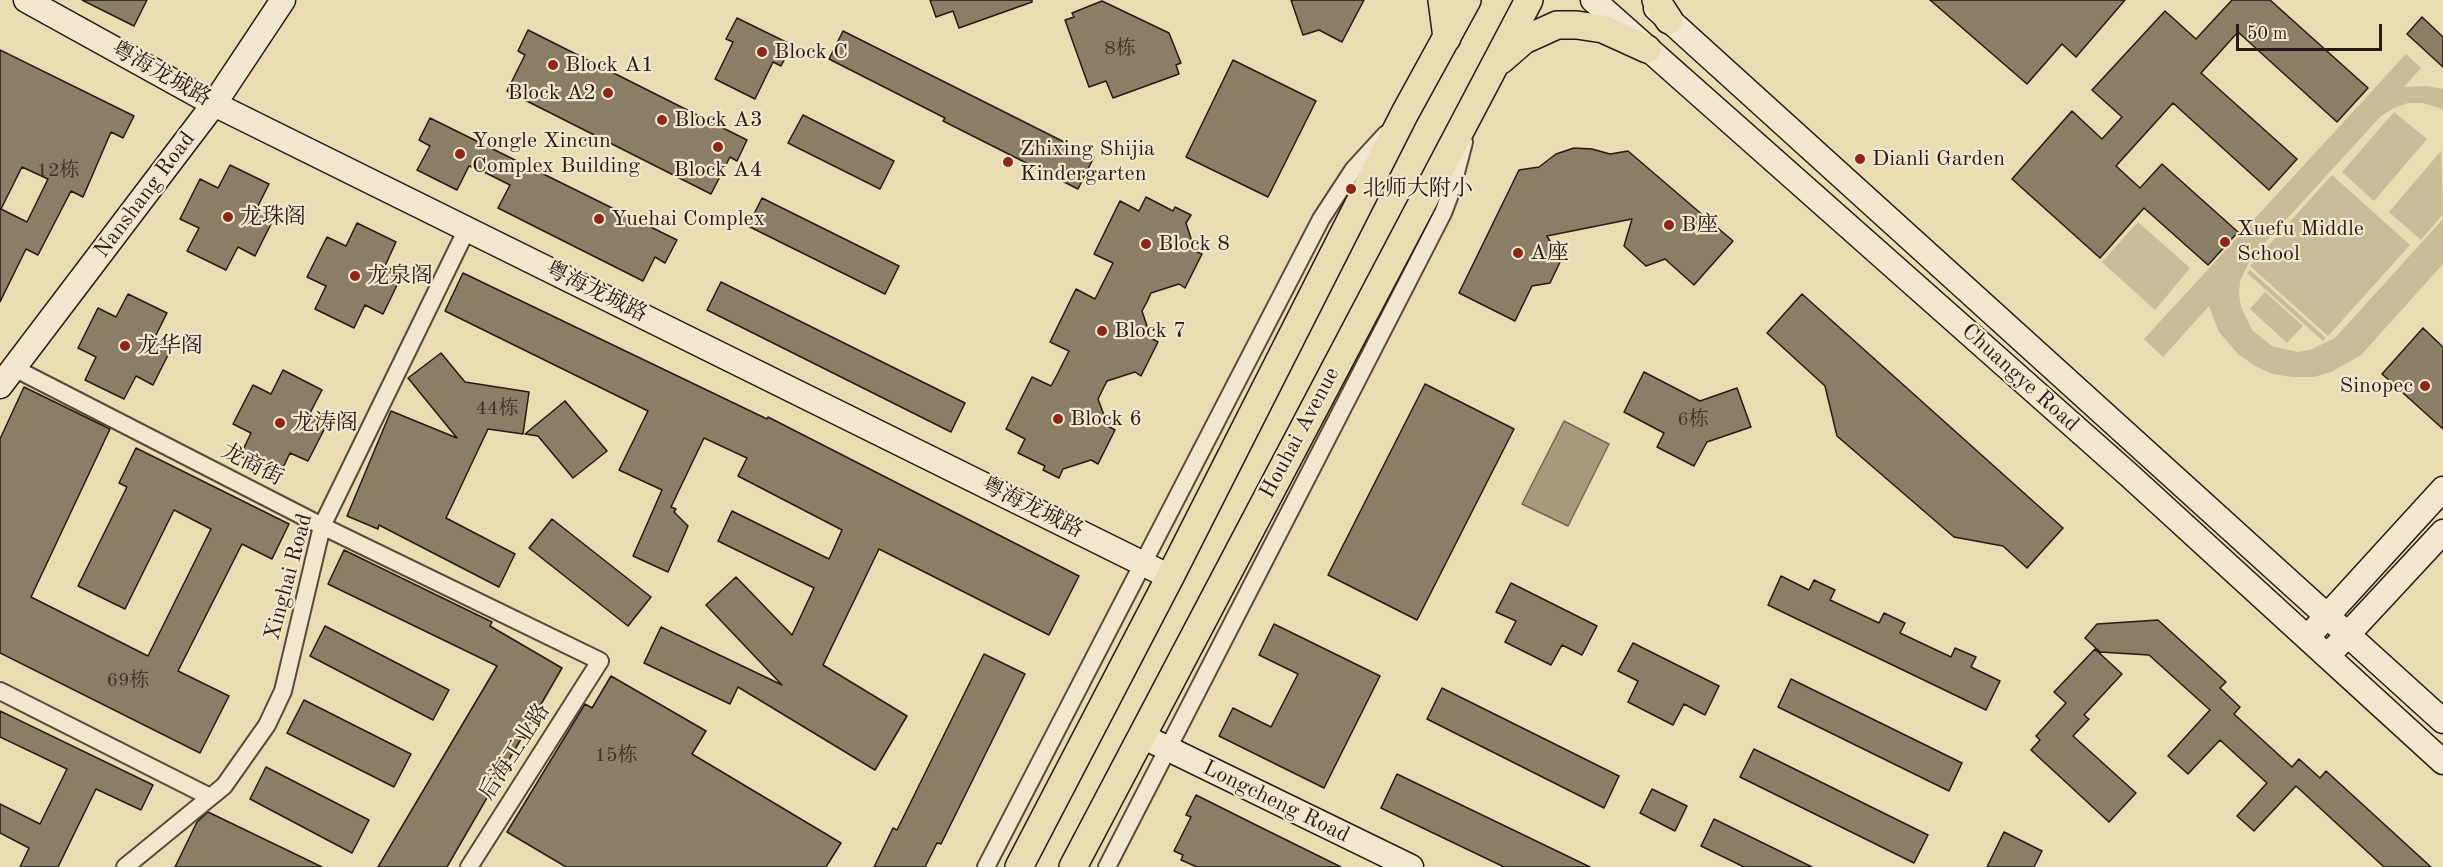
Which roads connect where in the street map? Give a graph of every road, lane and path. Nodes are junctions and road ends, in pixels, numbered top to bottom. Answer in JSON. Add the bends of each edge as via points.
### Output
{"nodes":[{"id":1,"x":26,"y":0,"type":"edge"},
{"id":2,"x":283,"y":0,"type":"edge"},
{"id":3,"x":1442,"y":0,"type":"edge"},
{"id":4,"x":1467,"y":0,"type":"edge"},
{"id":5,"x":1529,"y":0,"type":"edge"},
{"id":6,"x":1593,"y":0,"type":"edge"},
{"id":7,"x":1647,"y":0,"type":"edge"},
{"id":8,"x":1662,"y":10,"type":"edge"},
{"id":9,"x":1447,"y":38,"type":"junction"},
{"id":10,"x":1647,"y":49,"type":"junction"},
{"id":11,"x":1490,"y":71,"type":"junction"},
{"id":12,"x":1474,"y":102,"type":"junction"},
{"id":13,"x":214,"y":104,"type":"junction"},
{"id":14,"x":1405,"y":113,"type":"junction"},
{"id":15,"x":468,"y":228,"type":"junction"},
{"id":16,"x":7,"y":377,"type":"edge"},
{"id":17,"x":2443,"y":489,"type":"edge"},
{"id":18,"x":322,"y":526,"type":"junction"},
{"id":19,"x":2443,"y":532,"type":"edge"},
{"id":20,"x":1144,"y":564,"type":"junction"},
{"id":21,"x":1170,"y":577,"type":"junction"},
{"id":22,"x":2326,"y":616,"type":"junction"},
{"id":23,"x":2347,"y":635,"type":"junction"},
{"id":24,"x":2308,"y":637,"type":"junction"},
{"id":25,"x":2329,"y":656,"type":"junction"},
{"id":26,"x":600,"y":662,"type":"joint"},
{"id":27,"x":0,"y":691,"type":"edge"},
{"id":28,"x":2443,"y":721,"type":"edge"},
{"id":29,"x":1142,"y":736,"type":"junction"},
{"id":30,"x":1167,"y":748,"type":"junction"},
{"id":31,"x":2443,"y":762,"type":"edge"},
{"id":32,"x":210,"y":797,"type":"junction"},
{"id":33,"x":125,"y":867,"type":"edge"},
{"id":34,"x":469,"y":867,"type":"edge"},
{"id":35,"x":986,"y":867,"type":"edge"},
{"id":36,"x":1019,"y":867,"type":"edge"},
{"id":37,"x":1072,"y":867,"type":"edge"},
{"id":38,"x":1107,"y":867,"type":"edge"},
{"id":39,"x":1411,"y":867,"type":"edge"}],
"edges":[{"from":1,"to":13,"type":"street","name":"粤海龙城路"},
{"from":2,"to":13,"type":"street","name":"Nanshang Road"},
{"from":3,"to":9,"type":"main road"},
{"from":4,"to":9,"type":"main road"},
{"from":5,"to":11,"type":"main road","name":"Houhai Avenue"},
{"from":6,"to":10,"type":"street","name":"Chuangye Road"},
{"from":7,"to":8,"type":"street","name":"Chuangye Road"},
{"from":8,"to":22,"type":"street","name":"Chuangye Road"},
{"from":9,"to":14,"type":"main road"},
{"from":10,"to":11,"type":"main road","via":[[1603,29],[1557,25],[1524,40]]},
{"from":10,"to":24,"type":"street","name":"Chuangye Road"},
{"from":11,"to":12,"type":"main road","name":"Houhai Avenue"},
{"from":12,"to":29,"type":"main road","name":"Houhai Avenue"},
{"from":12,"to":30,"type":"street","via":[[1443,213]]},
{"from":13,"to":15,"type":"street","name":"粤海龙城路"},
{"from":13,"to":16,"type":"street","name":"Nanshang Road"},
{"from":14,"to":20,"type":"street","via":[[1353,170],[1321,219]]},
{"from":14,"to":21,"type":"main road"},
{"from":15,"to":18,"type":"street","name":"Xinghai Road"},
{"from":15,"to":20,"type":"street","name":"粤海龙城路"},
{"from":16,"to":18,"type":"street","name":"龙商街"},
{"from":17,"to":22,"type":"street"},
{"from":18,"to":26,"type":"street","name":"龙商街"},
{"from":18,"to":32,"type":"street","name":"Xinghai Road","via":[[283,691],[245,758],[224,786]]},
{"from":19,"to":23,"type":"street"},
{"from":20,"to":21,"type":"street","name":"粤海龙城路"},
{"from":20,"to":35,"type":"street"},
{"from":21,"to":36,"type":"main road"},
{"from":22,"to":23,"type":"street","name":"Chuangye Road"},
{"from":22,"to":24,"type":"street"},
{"from":23,"to":25,"type":"street"},
{"from":23,"to":28,"type":"street","name":"Chuangye Road"},
{"from":24,"to":25,"type":"street","name":"Chuangye Road"},
{"from":25,"to":31,"type":"street","name":"Chuangye Road"},
{"from":26,"to":34,"type":"street","name":"后海工业路"},
{"from":27,"to":32,"type":"street"},
{"from":29,"to":30,"type":"street","name":"Longcheng Road"},
{"from":29,"to":37,"type":"main road","name":"Houhai Avenue"},
{"from":30,"to":38,"type":"street"},
{"from":30,"to":39,"type":"street","name":"Longcheng Road"},
{"from":32,"to":33,"type":"street","name":"Xinghai Road"}]}
